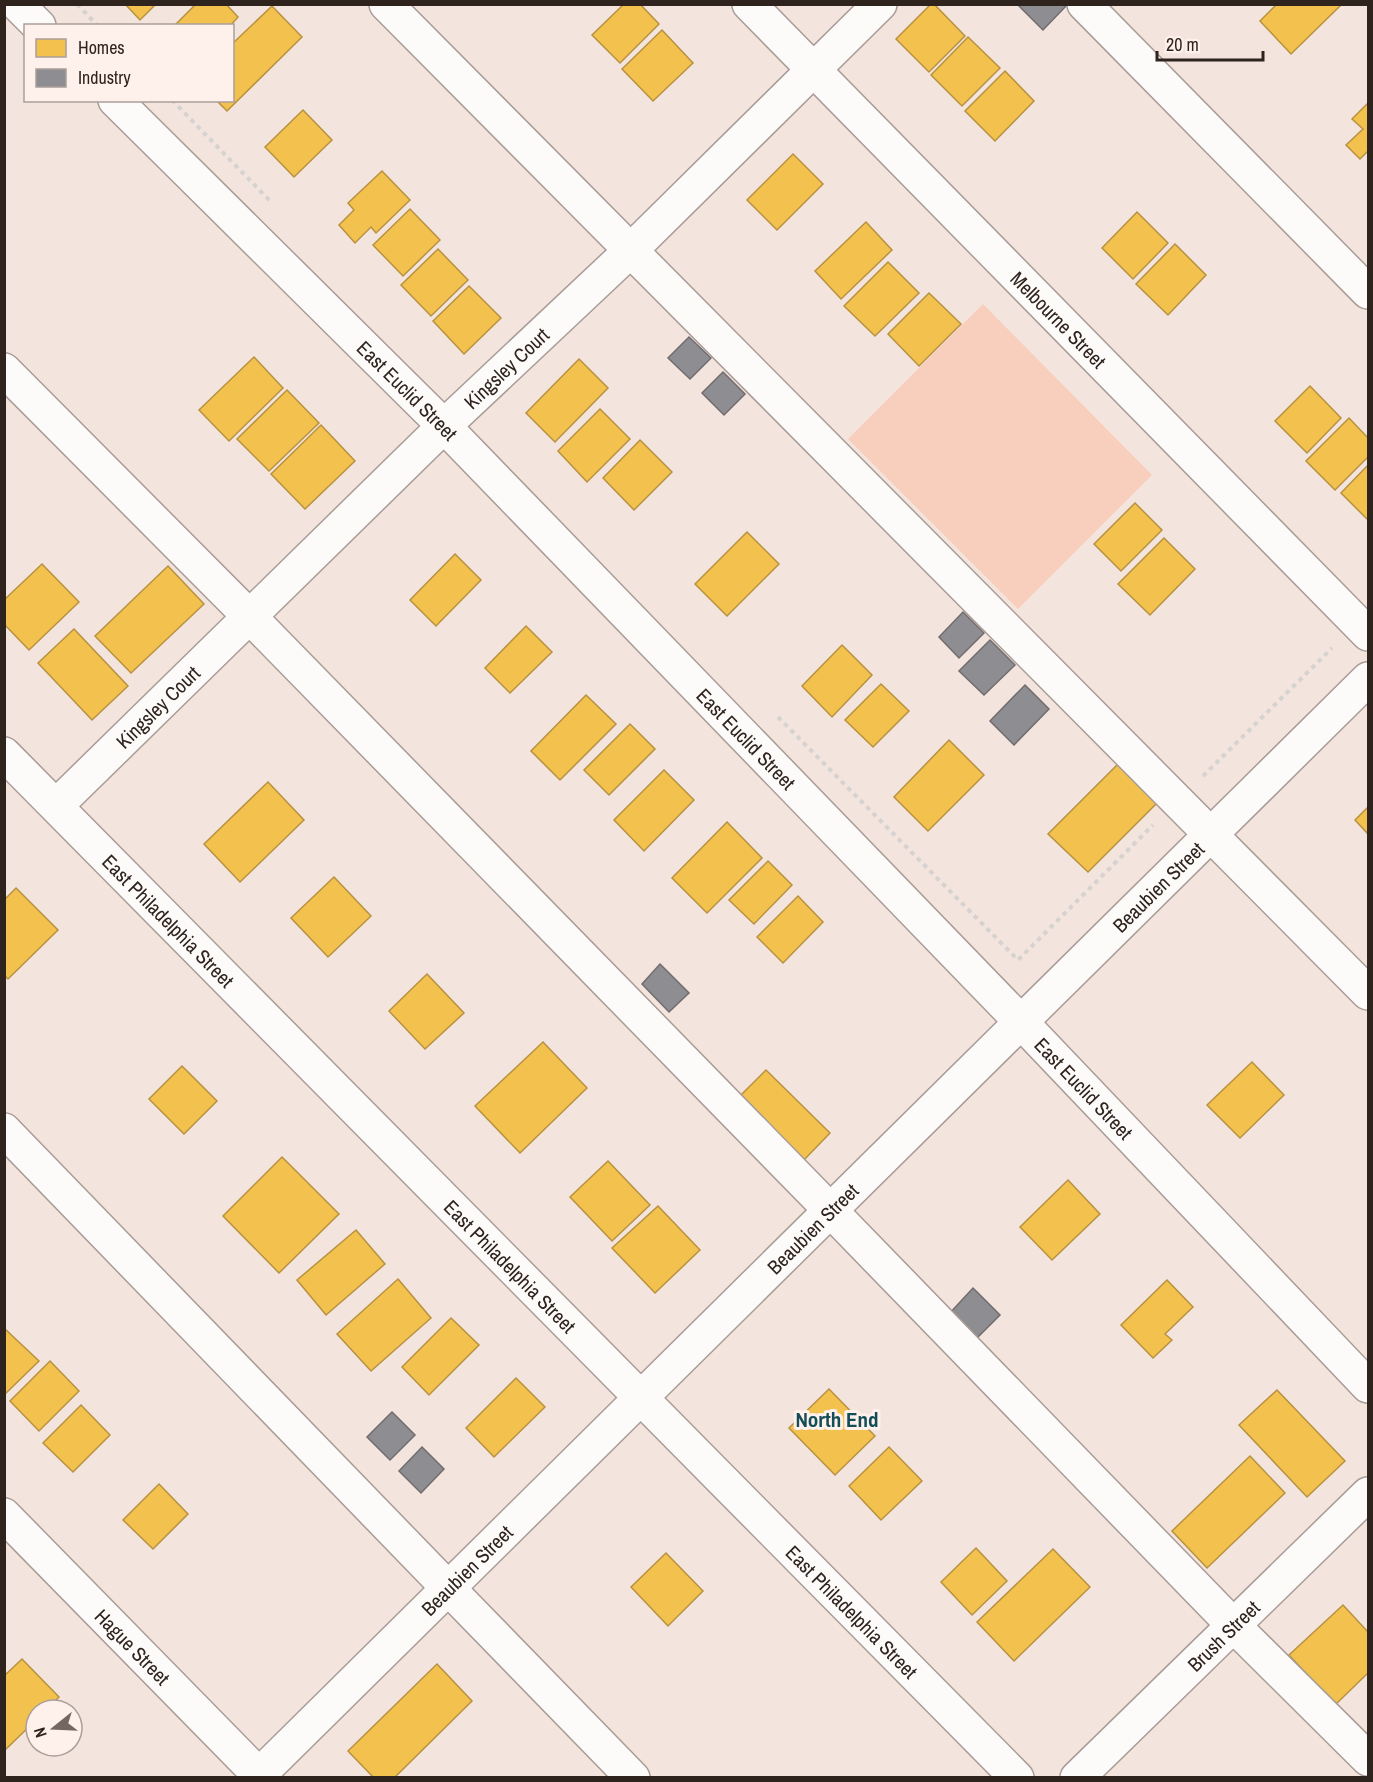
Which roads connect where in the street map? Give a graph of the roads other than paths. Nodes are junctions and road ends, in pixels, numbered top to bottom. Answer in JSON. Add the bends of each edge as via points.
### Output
{"nodes":[{"id":1,"x":17,"y":4,"type":"edge"},
{"id":2,"x":386,"y":4,"type":"edge"},
{"id":3,"x":749,"y":4,"type":"edge"},
{"id":4,"x":880,"y":4,"type":"edge"},
{"id":5,"x":1084,"y":4,"type":"edge"},
{"id":6,"x":37,"y":24,"type":"edge"},
{"id":7,"x":814,"y":70,"type":"junction"},
{"id":8,"x":117,"y":102,"type":"edge"},
{"id":9,"x":629,"y":252,"type":"junction"},
{"id":10,"x":1368,"y":292,"type":"edge"},
{"id":11,"x":4,"y":370,"type":"edge"},
{"id":12,"x":444,"y":426,"type":"junction"},
{"id":13,"x":250,"y":617,"type":"junction"},
{"id":14,"x":1368,"y":634,"type":"edge"},
{"id":15,"x":1368,"y":679,"type":"edge"},
{"id":16,"x":4,"y":754,"type":"edge"},
{"id":17,"x":56,"y":806,"type":"junction"},
{"id":18,"x":1212,"y":834,"type":"junction"},
{"id":19,"x":1368,"y":993,"type":"edge"},
{"id":20,"x":1022,"y":1023,"type":"junction"},
{"id":21,"x":4,"y":1130,"type":"edge"},
{"id":22,"x":831,"y":1211,"type":"junction"},
{"id":23,"x":1368,"y":1386,"type":"edge"},
{"id":24,"x":641,"y":1398,"type":"junction"},
{"id":25,"x":1368,"y":1494,"type":"edge"},
{"id":26,"x":4,"y":1515,"type":"edge"},
{"id":27,"x":447,"y":1588,"type":"junction"},
{"id":28,"x":1233,"y":1625,"type":"junction"},
{"id":29,"x":1368,"y":1759,"type":"edge"},
{"id":30,"x":259,"y":1776,"type":"edge"},
{"id":31,"x":633,"y":1778,"type":"edge"},
{"id":32,"x":1017,"y":1778,"type":"edge"},
{"id":33,"x":1077,"y":1778,"type":"edge"}],
"edges":[{"from":1,"to":6,"type":"street"},
{"from":2,"to":9,"type":"street"},
{"from":3,"to":7,"type":"street","name":"Melbourne Street"},
{"from":4,"to":7,"type":"street","name":"Kingsley Court"},
{"from":5,"to":10,"type":"street"},
{"from":7,"to":9,"type":"street","name":"Kingsley Court"},
{"from":7,"to":14,"type":"street","name":"Melbourne Street"},
{"from":8,"to":12,"type":"street","name":"East Euclid Street"},
{"from":9,"to":12,"type":"street","name":"Kingsley Court"},
{"from":9,"to":18,"type":"street"},
{"from":11,"to":13,"type":"street"},
{"from":12,"to":13,"type":"street","name":"Kingsley Court"},
{"from":12,"to":20,"type":"street","name":"East Euclid Street"},
{"from":13,"to":17,"type":"street","name":"Kingsley Court"},
{"from":13,"to":22,"type":"street"},
{"from":15,"to":18,"type":"street","name":"Beaubien Street"},
{"from":16,"to":17,"type":"street","name":"East Philadelphia Street"},
{"from":17,"to":24,"type":"street","name":"East Philadelphia Street"},
{"from":18,"to":19,"type":"street"},
{"from":18,"to":20,"type":"street","name":"Beaubien Street"},
{"from":20,"to":22,"type":"street","name":"Beaubien Street"},
{"from":20,"to":23,"type":"street","name":"East Euclid Street"},
{"from":21,"to":27,"type":"street"},
{"from":22,"to":24,"type":"street","name":"Beaubien Street"},
{"from":22,"to":28,"type":"street"},
{"from":24,"to":27,"type":"street","name":"Beaubien Street"},
{"from":24,"to":32,"type":"street","name":"East Philadelphia Street"},
{"from":25,"to":28,"type":"street","name":"Brush Street"},
{"from":26,"to":30,"type":"street","name":"Hague Street"},
{"from":27,"to":30,"type":"street","name":"Beaubien Street"},
{"from":27,"to":31,"type":"street"},
{"from":28,"to":29,"type":"street"},
{"from":28,"to":33,"type":"street","name":"Brush Street"}]}
